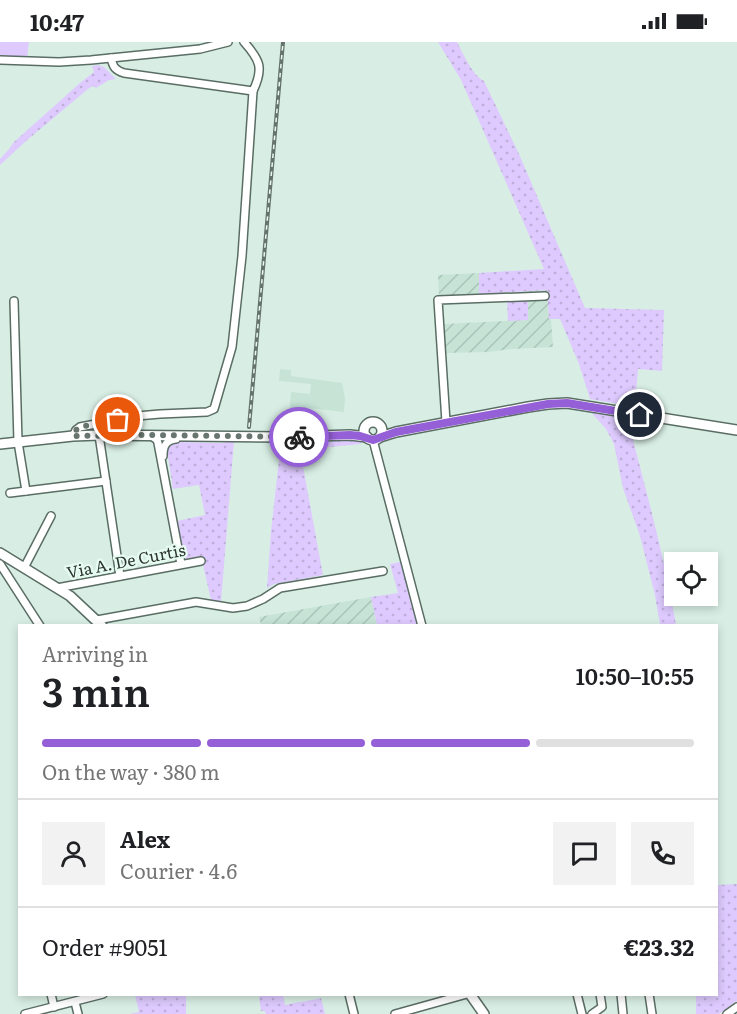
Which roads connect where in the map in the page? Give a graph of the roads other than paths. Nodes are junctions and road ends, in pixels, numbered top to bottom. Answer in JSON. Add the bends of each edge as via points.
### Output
{"nodes":[{"id":1,"x":228,"y":42,"type":"edge"},
{"id":2,"x":244,"y":42,"type":"edge"},
{"id":3,"x":111,"y":58,"type":"junction"},
{"id":4,"x":0,"y":60,"type":"edge"},
{"id":5,"x":253,"y":91,"type":"junction"},
{"id":6,"x":545,"y":296,"type":"dead end"},
{"id":7,"x":14,"y":301,"type":"dead end"},
{"id":8,"x":446,"y":422,"type":"junction"},
{"id":9,"x":367,"y":424,"type":"junction"},
{"id":10,"x":382,"y":427,"type":"junction"},
{"id":11,"x":737,"y":430,"type":"edge"},
{"id":12,"x":396,"y":432,"type":"junction"},
{"id":13,"x":99,"y":435,"type":"junction"},
{"id":14,"x":150,"y":435,"type":"junction"},
{"id":15,"x":350,"y":435,"type":"junction"},
{"id":16,"x":73,"y":436,"type":"junction"},
{"id":17,"x":230,"y":436,"type":"junction"},
{"id":18,"x":373,"y":438,"type":"junction"},
{"id":19,"x":18,"y":442,"type":"junction"},
{"id":20,"x":0,"y":444,"type":"edge"},
{"id":21,"x":164,"y":464,"type":"junction"},
{"id":22,"x":106,"y":481,"type":"junction"},
{"id":23,"x":26,"y":491,"type":"junction"},
{"id":24,"x":10,"y":493,"type":"dead end"},
{"id":25,"x":51,"y":516,"type":"dead end"},
{"id":26,"x":0,"y":553,"type":"edge"},
{"id":27,"x":201,"y":561,"type":"dead end"},
{"id":28,"x":0,"y":564,"type":"edge"},
{"id":29,"x":181,"y":564,"type":"junction"},
{"id":30,"x":24,"y":568,"type":"junction"},
{"id":31,"x":382,"y":571,"type":"dead end"},
{"id":32,"x":120,"y":576,"type":"junction"},
{"id":33,"x":57,"y":588,"type":"junction"},
{"id":34,"x":99,"y":623,"type":"edge"},
{"id":35,"x":39,"y":624,"type":"edge"},
{"id":36,"x":421,"y":624,"type":"edge"},
{"id":37,"x":51,"y":996,"type":"edge"},
{"id":38,"x":96,"y":996,"type":"edge"},
{"id":39,"x":350,"y":996,"type":"edge"},
{"id":40,"x":461,"y":996,"type":"edge"},
{"id":41,"x":470,"y":996,"type":"edge"},
{"id":42,"x":578,"y":996,"type":"edge"},
{"id":43,"x":600,"y":996,"type":"edge"},
{"id":44,"x":621,"y":996,"type":"edge"},
{"id":45,"x":649,"y":996,"type":"edge"},
{"id":46,"x":75,"y":1002,"type":"junction"},
{"id":47,"x":54,"y":1007,"type":"junction"},
{"id":48,"x":737,"y":1007,"type":"edge"},
{"id":49,"x":25,"y":1014,"type":"edge"},
{"id":50,"x":78,"y":1014,"type":"edge"},
{"id":51,"x":354,"y":1014,"type":"edge"},
{"id":52,"x":394,"y":1014,"type":"edge"},
{"id":53,"x":484,"y":1014,"type":"edge"},
{"id":54,"x":582,"y":1014,"type":"edge"},
{"id":55,"x":592,"y":1014,"type":"edge"},
{"id":56,"x":623,"y":1014,"type":"edge"},
{"id":57,"x":652,"y":1014,"type":"edge"},
{"id":58,"x":728,"y":1014,"type":"edge"}],
"edges":[{"from":1,"to":3,"type":"street","via":[[200,49]]},
{"from":2,"to":5,"type":"street","via":[[259,63]]},
{"from":3,"to":4,"type":"street","via":[[59,62]]},
{"from":3,"to":5,"type":"street","via":[[116,70],[124,73]]},
{"from":5,"to":16,"type":"street","via":[[243,256],[232,347],[214,409],[99,423],[80,427]]},
{"from":6,"to":8,"type":"street","via":[[438,300]]},
{"from":7,"to":19,"type":"street"},
{"from":8,"to":11,"type":"main road","via":[[567,403]]},
{"from":8,"to":12,"type":"main road"},
{"from":9,"to":10,"type":"main road","via":[[375,422]]},
{"from":9,"to":15,"type":"main road"},
{"from":9,"to":18,"type":"main road","via":[[364,429]]},
{"from":10,"to":12,"type":"main road"},
{"from":10,"to":18,"type":"main road","via":[[382,433]]},
{"from":12,"to":18,"type":"main road"},
{"from":13,"to":14,"type":"main road"},
{"from":13,"to":16,"type":"main road"},
{"from":13,"to":22,"type":"street"},
{"from":14,"to":17,"type":"main road"},
{"from":14,"to":21,"type":"street","via":[[157,440]]},
{"from":15,"to":17,"type":"main road"},
{"from":15,"to":18,"type":"main road"},
{"from":16,"to":19,"type":"main road"},
{"from":17,"to":21,"type":"street","via":[[170,440],[164,447]]},
{"from":18,"to":36,"type":"street"},
{"from":19,"to":20,"type":"main road"},
{"from":19,"to":23,"type":"street"},
{"from":21,"to":29,"type":"street"},
{"from":22,"to":23,"type":"street"},
{"from":22,"to":32,"type":"street"},
{"from":23,"to":24,"type":"street"},
{"from":25,"to":30,"type":"street"},
{"from":26,"to":30,"type":"main road"},
{"from":27,"to":29,"type":"street","name":"Via A. De Curtis"},
{"from":28,"to":35,"type":"street"},
{"from":29,"to":32,"type":"street","name":"Via A. De Curtis"},
{"from":30,"to":33,"type":"main road"},
{"from":31,"to":34,"type":"street","via":[[280,588],[248,606],[218,607],[196,602]]},
{"from":32,"to":33,"type":"street","name":"Via A. De Curtis"},
{"from":33,"to":34,"type":"main road"},
{"from":37,"to":47,"type":"street"},
{"from":38,"to":46,"type":"street"},
{"from":39,"to":51,"type":"street"},
{"from":40,"to":52,"type":"street"},
{"from":41,"to":53,"type":"main road"},
{"from":42,"to":54,"type":"street"},
{"from":43,"to":55,"type":"street","via":[[602,1007]]},
{"from":44,"to":56,"type":"street"},
{"from":45,"to":57,"type":"street"},
{"from":46,"to":47,"type":"street"},
{"from":46,"to":50,"type":"street"},
{"from":47,"to":49,"type":"street"},
{"from":48,"to":58,"type":"street"}]}
